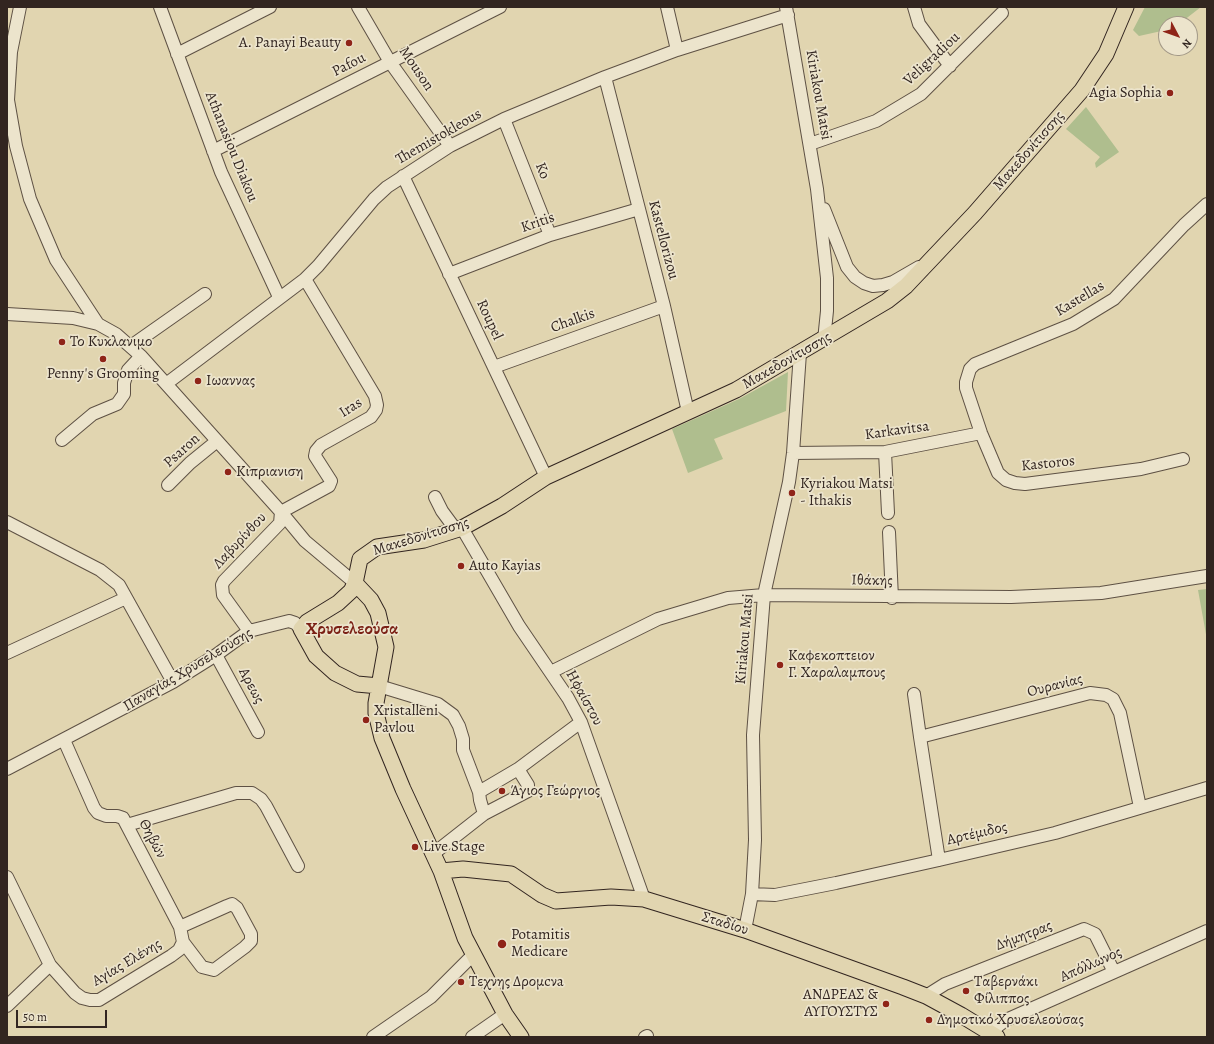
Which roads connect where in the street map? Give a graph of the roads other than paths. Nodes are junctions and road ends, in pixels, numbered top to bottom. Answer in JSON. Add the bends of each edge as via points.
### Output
{"nodes":[{"id":1,"x":20,"y":7,"type":"edge"},
{"id":2,"x":160,"y":7,"type":"edge"},
{"id":3,"x":270,"y":7,"type":"edge"},
{"id":4,"x":358,"y":7,"type":"edge"},
{"id":5,"x":667,"y":7,"type":"edge"},
{"id":6,"x":914,"y":7,"type":"edge"},
{"id":7,"x":1126,"y":7,"type":"edge"},
{"id":8,"x":492,"y":9,"type":"edge"},
{"id":9,"x":787,"y":11,"type":"edge"},
{"id":10,"x":1002,"y":13,"type":"dead end"},
{"id":11,"x":677,"y":50,"type":"junction"},
{"id":12,"x":177,"y":54,"type":"junction"},
{"id":13,"x":390,"y":62,"type":"junction"},
{"id":14,"x":950,"y":66,"type":"junction"},
{"id":15,"x":605,"y":77,"type":"junction"},
{"id":16,"x":504,"y":119,"type":"junction"},
{"id":17,"x":810,"y":144,"type":"junction"},
{"id":18,"x":450,"y":146,"type":"junction"},
{"id":19,"x":212,"y":151,"type":"junction"},
{"id":20,"x":403,"y":176,"type":"junction"},
{"id":21,"x":817,"y":189,"type":"junction"},
{"id":22,"x":1207,"y":204,"type":"edge"},
{"id":23,"x":639,"y":209,"type":"junction"},
{"id":24,"x":550,"y":235,"type":"junction"},
{"id":25,"x":929,"y":262,"type":"junction"},
{"id":26,"x":449,"y":274,"type":"junction"},
{"id":27,"x":306,"y":279,"type":"junction"},
{"id":28,"x":205,"y":294,"type":"dead end"},
{"id":29,"x":279,"y":297,"type":"junction"},
{"id":30,"x":664,"y":306,"type":"junction"},
{"id":31,"x":7,"y":314,"type":"edge"},
{"id":32,"x":98,"y":324,"type":"junction"},
{"id":33,"x":824,"y":340,"type":"junction"},
{"id":34,"x":131,"y":346,"type":"junction"},
{"id":35,"x":800,"y":353,"type":"junction"},
{"id":36,"x":141,"y":356,"type":"junction"},
{"id":37,"x":494,"y":367,"type":"junction"},
{"id":38,"x":967,"y":375,"type":"joint"},
{"id":39,"x":166,"y":384,"type":"junction"},
{"id":40,"x":688,"y":412,"type":"junction"},
{"id":41,"x":981,"y":434,"type":"junction"},
{"id":42,"x":62,"y":440,"type":"dead end"},
{"id":43,"x":217,"y":441,"type":"junction"},
{"id":44,"x":885,"y":452,"type":"junction"},
{"id":45,"x":793,"y":453,"type":"junction"},
{"id":46,"x":1183,"y":459,"type":"dead end"},
{"id":47,"x":546,"y":477,"type":"junction"},
{"id":48,"x":168,"y":484,"type":"dead end"},
{"id":49,"x":435,"y":497,"type":"dead end"},
{"id":50,"x":281,"y":512,"type":"junction"},
{"id":51,"x":888,"y":513,"type":"dead end"},
{"id":52,"x":7,"y":522,"type":"edge"},
{"id":53,"x":459,"y":529,"type":"junction"},
{"id":54,"x":889,"y":532,"type":"dead end"},
{"id":55,"x":1207,"y":576,"type":"edge"},
{"id":56,"x":355,"y":583,"type":"junction"},
{"id":57,"x":764,"y":595,"type":"junction"},
{"id":58,"x":126,"y":598,"type":"junction"},
{"id":59,"x":892,"y":598,"type":"junction"},
{"id":60,"x":301,"y":629,"type":"junction"},
{"id":61,"x":248,"y":631,"type":"junction"},
{"id":62,"x":7,"y":653,"type":"edge"},
{"id":63,"x":216,"y":655,"type":"junction"},
{"id":64,"x":551,"y":672,"type":"junction"},
{"id":65,"x":173,"y":682,"type":"junction"},
{"id":66,"x":379,"y":686,"type":"junction"},
{"id":67,"x":914,"y":694,"type":"dead end"},
{"id":68,"x":581,"y":722,"type":"junction"},
{"id":69,"x":258,"y":732,"type":"dead end"},
{"id":70,"x":920,"y":737,"type":"junction"},
{"id":71,"x":64,"y":740,"type":"junction"},
{"id":72,"x":7,"y":769,"type":"edge"},
{"id":73,"x":518,"y":769,"type":"junction"},
{"id":74,"x":1207,"y":788,"type":"edge"},
{"id":75,"x":480,"y":792,"type":"junction"},
{"id":76,"x":1140,"y":807,"type":"junction"},
{"id":77,"x":484,"y":814,"type":"junction"},
{"id":78,"x":127,"y":825,"type":"junction"},
{"id":79,"x":433,"y":854,"type":"junction"},
{"id":80,"x":938,"y":860,"type":"junction"},
{"id":81,"x":298,"y":866,"type":"dead end"},
{"id":82,"x":441,"y":871,"type":"junction"},
{"id":83,"x":7,"y":877,"type":"edge"},
{"id":84,"x":752,"y":894,"type":"junction"},
{"id":85,"x":644,"y":899,"type":"junction"},
{"id":86,"x":180,"y":927,"type":"junction"},
{"id":87,"x":745,"y":930,"type":"junction"},
{"id":88,"x":1207,"y":931,"type":"edge"},
{"id":89,"x":184,"y":942,"type":"junction"},
{"id":90,"x":474,"y":954,"type":"junction"},
{"id":91,"x":50,"y":964,"type":"junction"},
{"id":92,"x":1114,"y":972,"type":"junction"},
{"id":93,"x":926,"y":996,"type":"junction"},
{"id":94,"x":7,"y":1006,"type":"edge"},
{"id":95,"x":505,"y":1014,"type":"junction"},
{"id":96,"x":380,"y":1035,"type":"edge"},
{"id":97,"x":995,"y":1035,"type":"edge"},
{"id":98,"x":472,"y":1037,"type":"edge"},
{"id":99,"x":521,"y":1037,"type":"edge"}],
"edges":[{"from":1,"to":32,"type":"street","via":[[11,52],[9,106],[16,146],[30,199],[44,234],[56,260]]},
{"from":2,"to":12,"type":"street","name":"Athanasiou Diakou"},
{"from":3,"to":12,"type":"street"},
{"from":4,"to":13,"type":"street","name":"Mouson"},
{"from":5,"to":11,"type":"street"},
{"from":6,"to":14,"type":"street","via":[[920,24]]},
{"from":7,"to":25,"type":"main road","name":"Μακεδονίτισσης","via":[[1106,54],[1082,90]]},
{"from":8,"to":13,"type":"street","name":"Pafou"},
{"from":9,"to":11,"type":"street","name":"Themistokleous"},
{"from":9,"to":17,"type":"street","name":"Kiriakou Matsi"},
{"from":10,"to":14,"type":"street","name":"Veligradiou"},
{"from":11,"to":15,"type":"street","name":"Themistokleous"},
{"from":12,"to":19,"type":"street","name":"Athanasiou Diakou"},
{"from":13,"to":18,"type":"street","name":"Mouson"},
{"from":13,"to":19,"type":"street","name":"Pafou"},
{"from":14,"to":17,"type":"street","name":"Veligradiou","via":[[921,94],[876,121]]},
{"from":15,"to":16,"type":"street","name":"Themistokleous"},
{"from":15,"to":23,"type":"street","name":"Kastellorizou"},
{"from":16,"to":18,"type":"street","name":"Themistokleous"},
{"from":16,"to":24,"type":"street","name":"Ko"},
{"from":17,"to":21,"type":"street","name":"Kiriakou Matsi"},
{"from":18,"to":20,"type":"street","name":"Themistokleous"},
{"from":19,"to":29,"type":"street","name":"Athanasiou Diakou"},
{"from":20,"to":26,"type":"street","name":"Roupel"},
{"from":20,"to":27,"type":"street","name":"Themistokleous","via":[[374,199]]},
{"from":21,"to":25,"type":"street","name":"Kiriakou Matsi","via":[[840,253],[855,277],[873,286],[883,285],[898,280]]},
{"from":21,"to":33,"type":"street","name":"Kiriakou Matsi","via":[[827,278],[828,311]]},
{"from":22,"to":38,"type":"street","name":"Kastellas","via":[[1114,299],[1073,324],[975,364]]},
{"from":23,"to":24,"type":"street","name":"Kritis"},
{"from":23,"to":30,"type":"street","name":"Kastellorizou"},
{"from":24,"to":26,"type":"street","name":"Kritis"},
{"from":25,"to":33,"type":"main road","name":"Μακεδονίτισσης","via":[[887,301]]},
{"from":26,"to":37,"type":"street","name":"Roupel"},
{"from":27,"to":29,"type":"street","name":"Themistokleous"},
{"from":27,"to":50,"type":"street","name":"Iras","via":[[375,396],[377,405],[371,417],[321,445],[316,451],[315,456],[331,481],[329,486]]},
{"from":28,"to":34,"type":"street"},
{"from":29,"to":39,"type":"street","name":"Themistokleous"},
{"from":30,"to":37,"type":"street","name":"Chalkis"},
{"from":30,"to":40,"type":"street","name":"Kastellorizou"},
{"from":31,"to":32,"type":"street","via":[[73,318]]},
{"from":32,"to":34,"type":"street"},
{"from":33,"to":35,"type":"main road","name":"Μακεδονίτισσης"},
{"from":34,"to":36,"type":"street"},
{"from":35,"to":40,"type":"main road","name":"Μακεδονίτισσης","via":[[736,390]]},
{"from":35,"to":45,"type":"street","name":"Kiriakou Matsi"},
{"from":36,"to":39,"type":"street"},
{"from":36,"to":42,"type":"street","via":[[128,370],[124,394],[117,404],[93,414]]},
{"from":37,"to":47,"type":"street","name":"Roupel"},
{"from":38,"to":41,"type":"street","name":"Kastoros","via":[[966,388]]},
{"from":39,"to":43,"type":"street"},
{"from":40,"to":47,"type":"main road","name":"Μακεδονίτισσης"},
{"from":41,"to":44,"type":"street","name":"Karkavitsa"},
{"from":41,"to":46,"type":"street","name":"Kastoros","via":[[998,473],[1015,483],[1025,484],[1141,469]]},
{"from":43,"to":48,"type":"street","name":"Psaron"},
{"from":43,"to":50,"type":"street"},
{"from":44,"to":45,"type":"street","name":"Karkavitsa"},
{"from":44,"to":51,"type":"street"},
{"from":45,"to":57,"type":"street","name":"Kiriakou Matsi"},
{"from":47,"to":53,"type":"main road","name":"Μακεδονίτισσης","via":[[502,506]]},
{"from":49,"to":53,"type":"street","name":"Ηφαίστου","via":[[442,511]]},
{"from":50,"to":56,"type":"street","via":[[305,541]]},
{"from":50,"to":61,"type":"street","name":"Λαβυρίνθου","via":[[280,523],[222,585],[223,595]]},
{"from":52,"to":58,"type":"street","via":[[100,570],[119,585]]},
{"from":53,"to":56,"type":"main road","name":"Μακεδονίτισσης","via":[[424,540],[378,547],[360,559]]},
{"from":53,"to":64,"type":"street","name":"Ηφαίστου","via":[[519,626]]},
{"from":54,"to":59,"type":"street"},
{"from":55,"to":59,"type":"street","name":"Ιθάκης","via":[[1101,593]]},
{"from":56,"to":60,"type":"main road","via":[[344,599],[307,622]]},
{"from":56,"to":66,"type":"main road","via":[[371,600],[382,625],[386,651]]},
{"from":57,"to":59,"type":"street","name":"Ιθάκης"},
{"from":57,"to":64,"type":"street","name":"Ιθάκης","via":[[728,598],[658,619]]},
{"from":57,"to":84,"type":"street","name":"Kiriakou Matsi","via":[[753,735],[755,840]]},
{"from":58,"to":62,"type":"street"},
{"from":58,"to":65,"type":"street"},
{"from":60,"to":61,"type":"street","name":"Παναγίας Χρυσελεούσης","via":[[288,621]]},
{"from":60,"to":66,"type":"main road","via":[[316,656],[335,673],[357,684]]},
{"from":61,"to":63,"type":"street","name":"Παναγίας Χρυσελεούσης"},
{"from":63,"to":65,"type":"street","name":"Παναγίας Χρυσελεούσης"},
{"from":63,"to":69,"type":"street","name":"Αρεως"},
{"from":64,"to":68,"type":"street","name":"Ηφαίστου"},
{"from":65,"to":71,"type":"street","name":"Παναγίας Χρυσελεούσης"},
{"from":66,"to":75,"type":"street","via":[[438,704],[453,715],[461,733],[467,765]]},
{"from":66,"to":79,"type":"main road","via":[[376,713],[378,727]]},
{"from":67,"to":70,"type":"street"},
{"from":68,"to":73,"type":"street"},
{"from":68,"to":85,"type":"street","name":"Ηφαίστου"},
{"from":70,"to":76,"type":"street","name":"Ουρανίας","via":[[1090,693],[1106,695],[1112,699],[1120,713]]},
{"from":70,"to":80,"type":"street"},
{"from":71,"to":72,"type":"street","name":"Παναγίας Χρυσελεούσης"},
{"from":71,"to":78,"type":"street","name":"Θηβών","via":[[98,814],[123,818]]},
{"from":73,"to":75,"type":"street"},
{"from":73,"to":77,"type":"street","via":[[528,785],[528,791]]},
{"from":74,"to":76,"type":"street","name":"Αρτέμιδος"},
{"from":75,"to":77,"type":"street"},
{"from":76,"to":80,"type":"street","name":"Αρτέμιδος","via":[[1055,832]]},
{"from":77,"to":79,"type":"street"},
{"from":78,"to":81,"type":"street","via":[[236,792],[252,793],[266,806]]},
{"from":78,"to":86,"type":"street","name":"Θηβών"},
{"from":79,"to":82,"type":"main road"},
{"from":80,"to":84,"type":"street","name":"Αρτέμιδος","via":[[775,895]]},
{"from":82,"to":85,"type":"main road","name":"Σταδίου","via":[[463,869],[511,874],[542,895],[556,901],[611,897]]},
{"from":82,"to":90,"type":"main road","via":[[465,938]]},
{"from":83,"to":91,"type":"street"},
{"from":84,"to":87,"type":"street","name":"Kiriakou Matsi"},
{"from":85,"to":87,"type":"main road","name":"Σταδίου"},
{"from":86,"to":89,"type":"street","name":"Αγίας Ελένης"},
{"from":86,"to":89,"type":"street","name":"Αγίας Ελένης","via":[[232,904],[237,908],[251,934],[251,941],[245,947],[214,970],[202,967]]},
{"from":87,"to":93,"type":"main road","name":"Σταδίου"},
{"from":88,"to":92,"type":"street","name":"Απόλλωνος"},
{"from":89,"to":91,"type":"street","name":"Αγίας Ελένης","via":[[171,956],[99,1000],[82,998],[75,993]]},
{"from":90,"to":95,"type":"main road"},
{"from":90,"to":96,"type":"street","via":[[431,997]]},
{"from":91,"to":94,"type":"street"},
{"from":92,"to":93,"type":"street","name":"Δήμητρας","via":[[1095,934],[1084,929],[945,984]]},
{"from":92,"to":97,"type":"street","name":"Απόλλωνος","via":[[1006,1020],[998,1026]]},
{"from":93,"to":97,"type":"main road","name":"Σταδίου"},
{"from":95,"to":98,"type":"street"},
{"from":95,"to":99,"type":"main road"}]}
